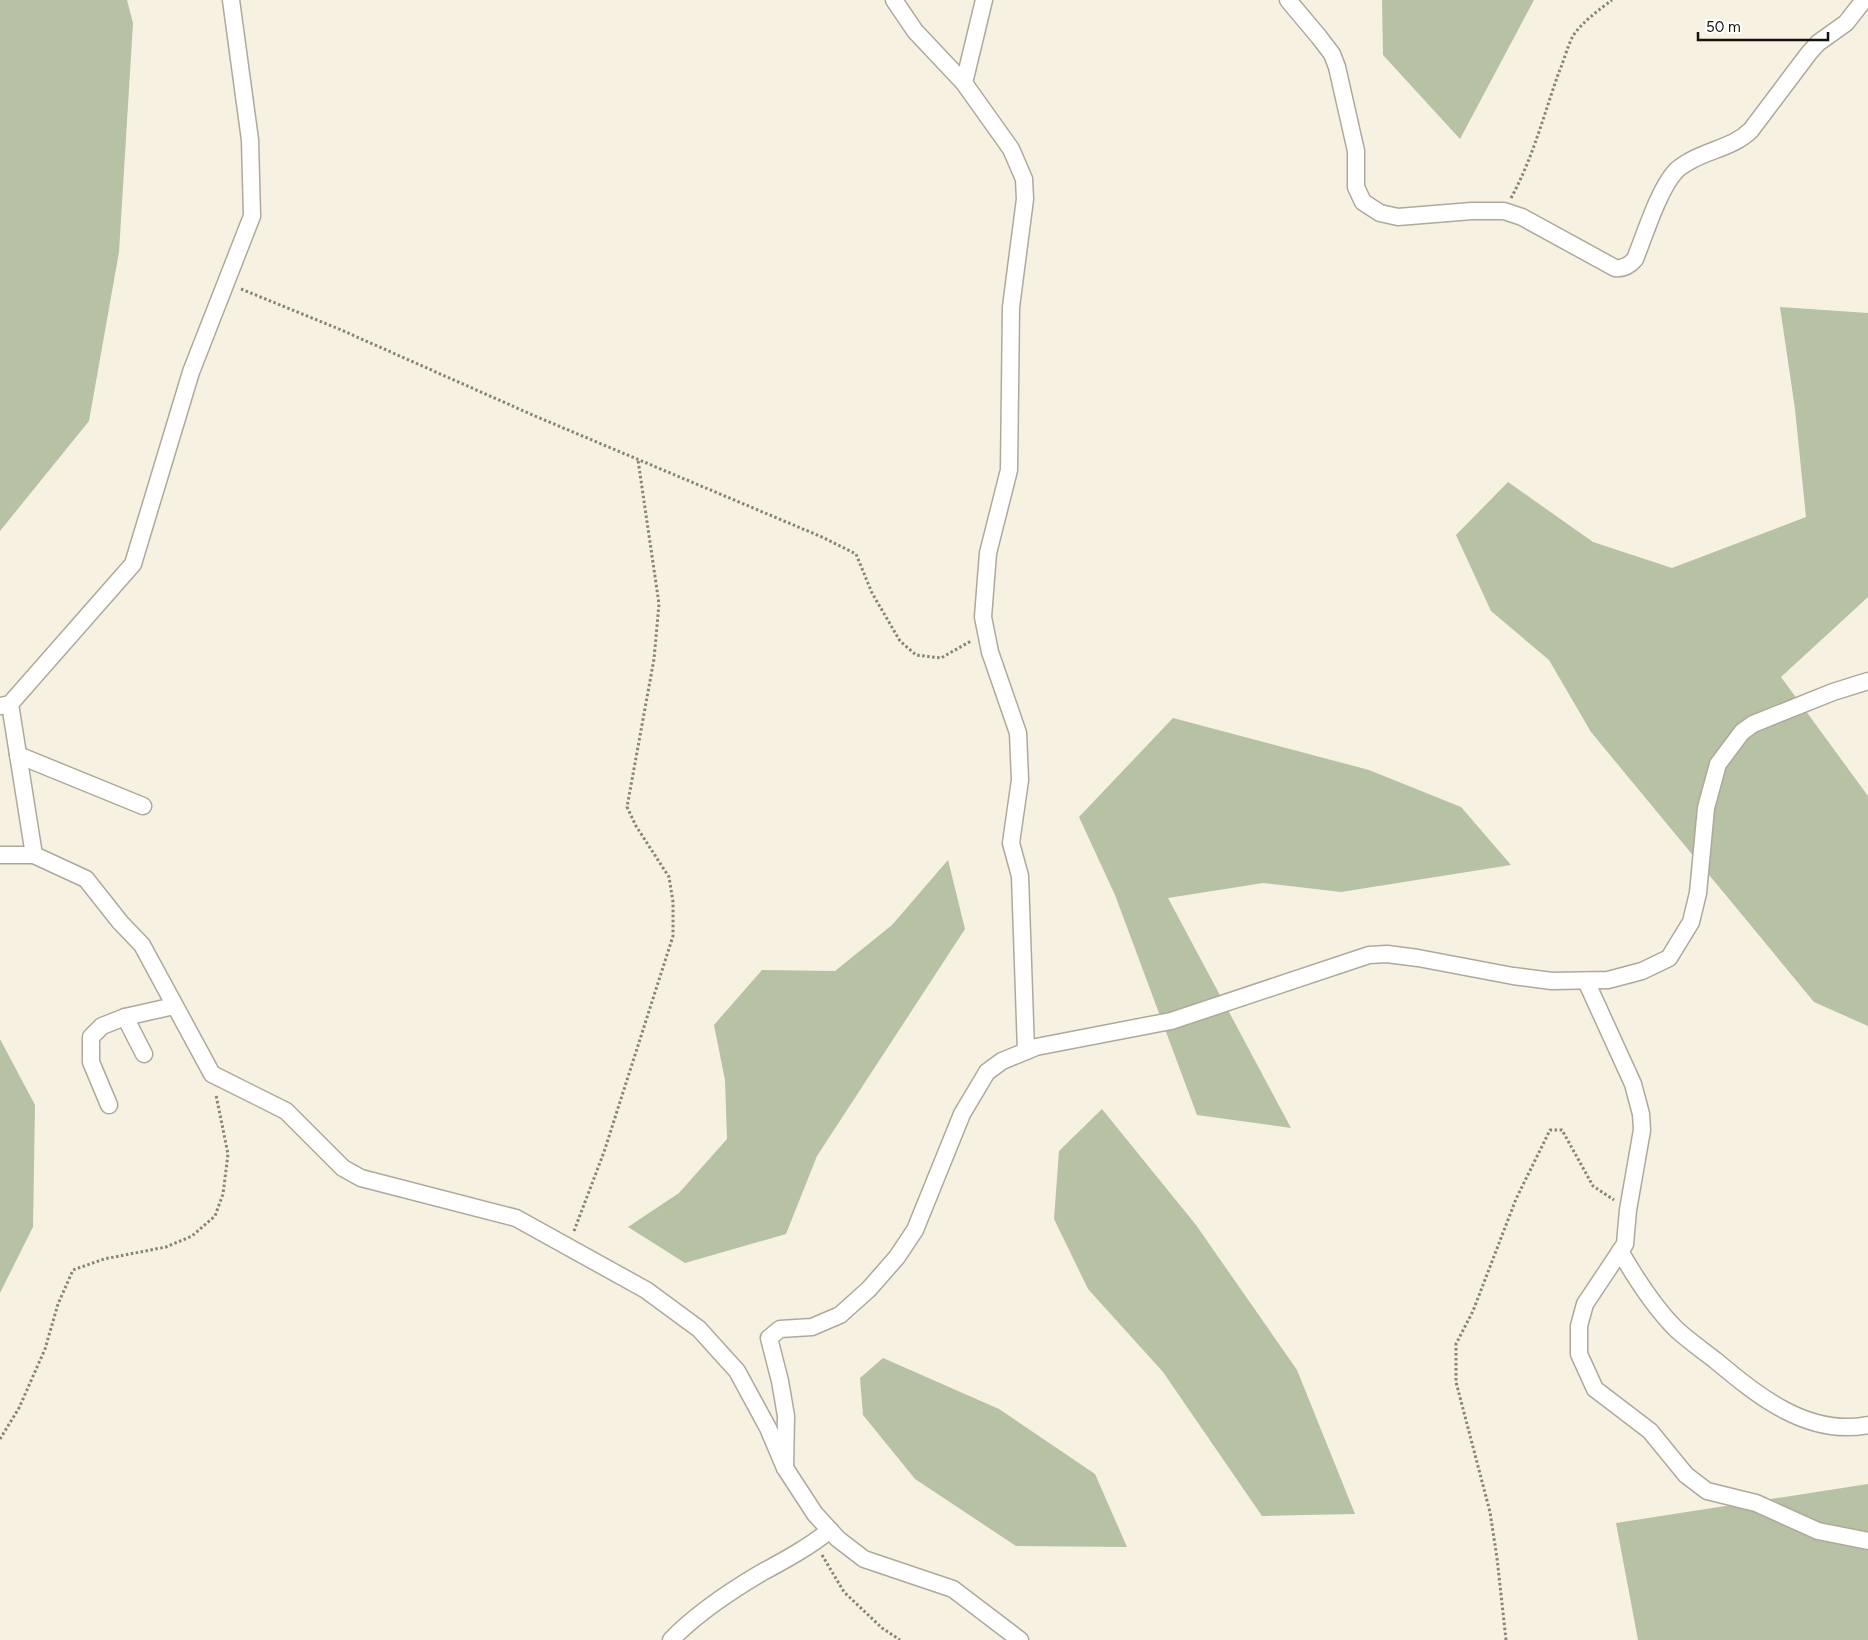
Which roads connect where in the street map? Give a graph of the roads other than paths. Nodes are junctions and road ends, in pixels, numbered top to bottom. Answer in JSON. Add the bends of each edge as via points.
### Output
{"nodes":[{"id":1,"x":231,"y":0,"type":"edge"},
{"id":2,"x":894,"y":0,"type":"edge"},
{"id":3,"x":984,"y":0,"type":"edge"},
{"id":4,"x":1288,"y":0,"type":"edge"},
{"id":5,"x":1864,"y":0,"type":"edge"},
{"id":6,"x":964,"y":83,"type":"junction"},
{"id":7,"x":1868,"y":680,"type":"edge"},
{"id":8,"x":5,"y":705,"type":"edge"},
{"id":9,"x":18,"y":755,"type":"junction"},
{"id":10,"x":143,"y":806,"type":"dead end"},
{"id":11,"x":0,"y":855,"type":"edge"},
{"id":12,"x":34,"y":855,"type":"junction"},
{"id":13,"x":1586,"y":981,"type":"junction"},
{"id":14,"x":174,"y":1006,"type":"junction"},
{"id":15,"x":125,"y":1016,"type":"junction"},
{"id":16,"x":1026,"y":1051,"type":"junction"},
{"id":17,"x":144,"y":1054,"type":"dead end"},
{"id":18,"x":109,"y":1105,"type":"dead end"},
{"id":19,"x":1620,"y":1252,"type":"junction"},
{"id":20,"x":1868,"y":1425,"type":"edge"},
{"id":21,"x":785,"y":1468,"type":"junction"},
{"id":22,"x":830,"y":1530,"type":"junction"},
{"id":23,"x":1868,"y":1541,"type":"edge"},
{"id":24,"x":671,"y":1640,"type":"edge"},
{"id":25,"x":1020,"y":1640,"type":"edge"}],
"edges":[{"from":1,"to":8,"type":"street","via":[[250,140],[252,216],[191,372],[132,564]]},
{"from":2,"to":6,"type":"street","via":[[915,31]]},
{"from":3,"to":6,"type":"street"},
{"from":4,"to":5,"type":"street","via":[[1332,54],[1337,67],[1356,151],[1356,187],[1363,202],[1380,213],[1398,217],[1504,211],[1522,217],[1615,268],[1626,266],[1635,259],[1667,182],[1676,171],[1692,160],[1744,138],[1808,53],[1846,23]]},
{"from":6,"to":16,"type":"street","via":[[1011,149],[1024,179],[1025,199],[1011,307],[1009,470],[988,553],[983,617],[990,652],[1018,733],[1020,780],[1011,843],[1020,876]]},
{"from":7,"to":13,"type":"street","via":[[1753,724],[1742,732],[1718,764],[1706,808],[1698,893],[1691,922],[1669,958],[1642,971],[1608,980]]},
{"from":8,"to":9,"type":"street"},
{"from":9,"to":10,"type":"street"},
{"from":9,"to":12,"type":"street"},
{"from":11,"to":12,"type":"street"},
{"from":12,"to":14,"type":"street","via":[[86,879],[142,945]]},
{"from":13,"to":16,"type":"street","via":[[1552,981],[1418,958],[1369,955],[1171,1021],[1070,1039]]},
{"from":13,"to":19,"type":"street","via":[[1633,1084],[1640,1114],[1642,1130],[1625,1244]]},
{"from":14,"to":15,"type":"street"},
{"from":14,"to":21,"type":"street","via":[[212,1074],[286,1111],[343,1168],[361,1178],[516,1218],[646,1290],[699,1329],[737,1371],[768,1428]]},
{"from":15,"to":17,"type":"street"},
{"from":15,"to":18,"type":"street","via":[[102,1026],[91,1037],[91,1062]]},
{"from":16,"to":21,"type":"street","via":[[1002,1061],[987,1072],[962,1114],[915,1230],[897,1257],[840,1315],[812,1327],[780,1329],[769,1338],[786,1416]]},
{"from":19,"to":20,"type":"street","via":[[1642,1288],[1676,1328],[1750,1389],[1786,1413],[1824,1425],[1854,1428]]},
{"from":19,"to":23,"type":"street","via":[[1585,1304],[1579,1326],[1579,1354],[1595,1389],[1650,1431],[1686,1475],[1708,1492],[1756,1503],[1818,1530]]},
{"from":21,"to":22,"type":"street","via":[[815,1514]]},
{"from":22,"to":24,"type":"street","via":[[696,1616]]},
{"from":22,"to":25,"type":"street","via":[[838,1540],[864,1558],[953,1589]]}]}
